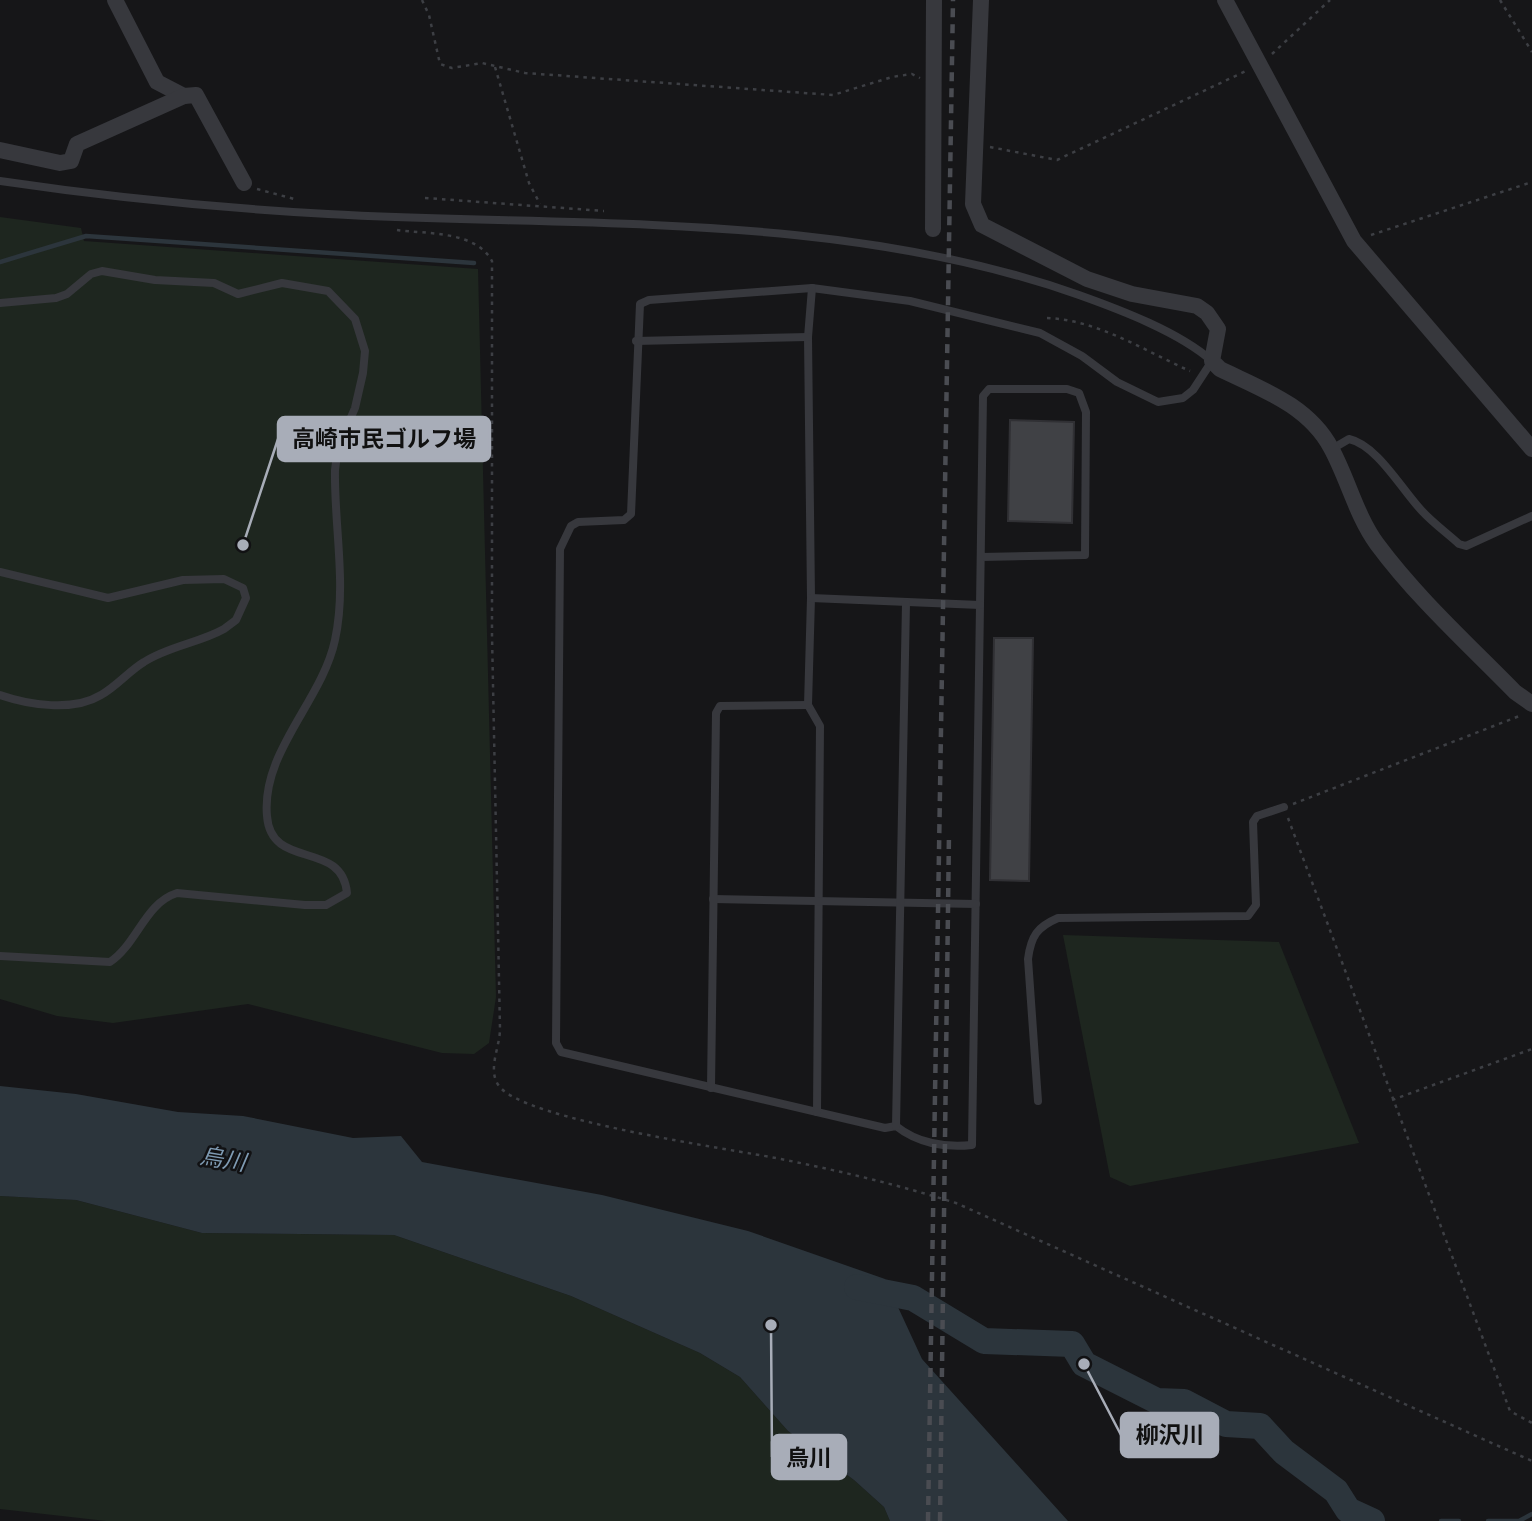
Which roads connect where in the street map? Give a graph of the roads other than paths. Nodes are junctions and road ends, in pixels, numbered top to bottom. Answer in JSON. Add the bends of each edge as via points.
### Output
{"nodes":[{"id":1,"x":115,"y":0,"type":"edge"},
{"id":2,"x":934,"y":0,"type":"edge"},
{"id":3,"x":981,"y":0,"type":"edge"},
{"id":4,"x":1225,"y":0,"type":"edge"},
{"id":5,"x":184,"y":96,"type":"junction"},
{"id":6,"x":0,"y":150,"type":"edge"},
{"id":7,"x":0,"y":181,"type":"edge"},
{"id":8,"x":244,"y":183,"type":"road end"},
{"id":9,"x":933,"y":229,"type":"dead end"},
{"id":10,"x":812,"y":288,"type":"junction"},
{"id":11,"x":0,"y":303,"type":"edge"},
{"id":12,"x":808,"y":337,"type":"junction"},
{"id":13,"x":636,"y":341,"type":"junction"},
{"id":14,"x":1212,"y":361,"type":"junction"},
{"id":15,"x":1332,"y":449,"type":"junction"},
{"id":16,"x":1532,"y":449,"type":"edge"},
{"id":17,"x":1532,"y":516,"type":"edge"},
{"id":18,"x":981,"y":557,"type":"junction"},
{"id":19,"x":0,"y":572,"type":"edge"},
{"id":20,"x":811,"y":598,"type":"junction"},
{"id":21,"x":906,"y":603,"type":"junction"},
{"id":22,"x":980,"y":605,"type":"junction"},
{"id":23,"x":0,"y":695,"type":"edge"},
{"id":24,"x":1532,"y":704,"type":"edge"},
{"id":25,"x":808,"y":705,"type":"junction"},
{"id":26,"x":1284,"y":807,"type":"road end"},
{"id":27,"x":713,"y":899,"type":"junction"},
{"id":28,"x":818,"y":900,"type":"junction"},
{"id":29,"x":901,"y":901,"type":"junction"},
{"id":30,"x":975,"y":904,"type":"junction"},
{"id":31,"x":0,"y":956,"type":"edge"},
{"id":32,"x":710,"y":1088,"type":"junction"},
{"id":33,"x":1038,"y":1101,"type":"dead end"},
{"id":34,"x":817,"y":1112,"type":"junction"},
{"id":35,"x":897,"y":1126,"type":"junction"}],
"edges":[{"from":1,"to":5,"type":"street","via":[[157,82]]},
{"from":2,"to":9,"type":"street"},
{"from":3,"to":14,"type":"street","via":[[976,216],[988,231],[1025,245],[1087,279],[1132,294],[1197,306],[1217,329]]},
{"from":4,"to":16,"type":"street","via":[[1354,241]]},
{"from":5,"to":6,"type":"street","via":[[77,144],[71,161],[60,163]]},
{"from":5,"to":8,"type":"street","via":[[196,96]]},
{"from":7,"to":14,"type":"lane","via":[[95,195],[327,214],[819,236],[986,266],[1055,286],[1133,317]]},
{"from":10,"to":12,"type":"lane"},
{"from":10,"to":13,"type":"lane","via":[[649,300],[640,304]]},
{"from":10,"to":14,"type":"lane","via":[[910,301],[1040,333],[1158,402],[1183,398]]},
{"from":11,"to":31,"type":"lane","via":[[56,298],[102,271],[214,283],[238,294],[282,283],[328,292],[355,319],[365,351],[360,394],[338,447],[335,470],[340,611],[335,642],[266,790],[268,827],[275,839],[291,851],[330,862],[340,870],[347,893],[326,905],[177,893],[159,903],[121,955],[110,962]]},
{"from":12,"to":13,"type":"lane"},
{"from":12,"to":20,"type":"lane"},
{"from":13,"to":32,"type":"lane","via":[[631,514],[624,520],[578,522],[560,548],[556,1043],[561,1052],[571,1055]]},
{"from":14,"to":15,"type":"street","via":[[1294,407],[1314,423]]},
{"from":15,"to":17,"type":"lane","via":[[1349,439],[1359,441],[1421,510],[1459,544],[1466,546]]},
{"from":15,"to":24,"type":"street","via":[[1376,542],[1506,683]]},
{"from":18,"to":18,"type":"lane","via":[[1085,555],[1086,412],[1079,393],[989,389],[983,396]]},
{"from":18,"to":22,"type":"lane"},
{"from":19,"to":23,"type":"lane","via":[[108,598],[183,580],[224,579],[243,588],[246,598],[236,620],[224,629],[145,661],[99,697],[43,704]]},
{"from":20,"to":21,"type":"lane"},
{"from":20,"to":25,"type":"lane"},
{"from":21,"to":22,"type":"lane"},
{"from":21,"to":29,"type":"lane"},
{"from":22,"to":30,"type":"lane"},
{"from":25,"to":27,"type":"lane","via":[[720,706],[716,713]]},
{"from":25,"to":28,"type":"lane","via":[[820,726]]},
{"from":26,"to":33,"type":"lane","via":[[1257,816],[1253,822],[1256,905],[1248,916],[1058,918],[1031,937],[1028,959]]},
{"from":27,"to":28,"type":"lane"},
{"from":27,"to":32,"type":"lane"},
{"from":28,"to":29,"type":"lane"},
{"from":28,"to":34,"type":"lane"},
{"from":29,"to":30,"type":"lane"},
{"from":29,"to":35,"type":"lane"},
{"from":30,"to":35,"type":"lane","via":[[972,1145],[913,1139]]},
{"from":32,"to":34,"type":"lane"},
{"from":34,"to":35,"type":"lane","via":[[886,1128]]}]}
